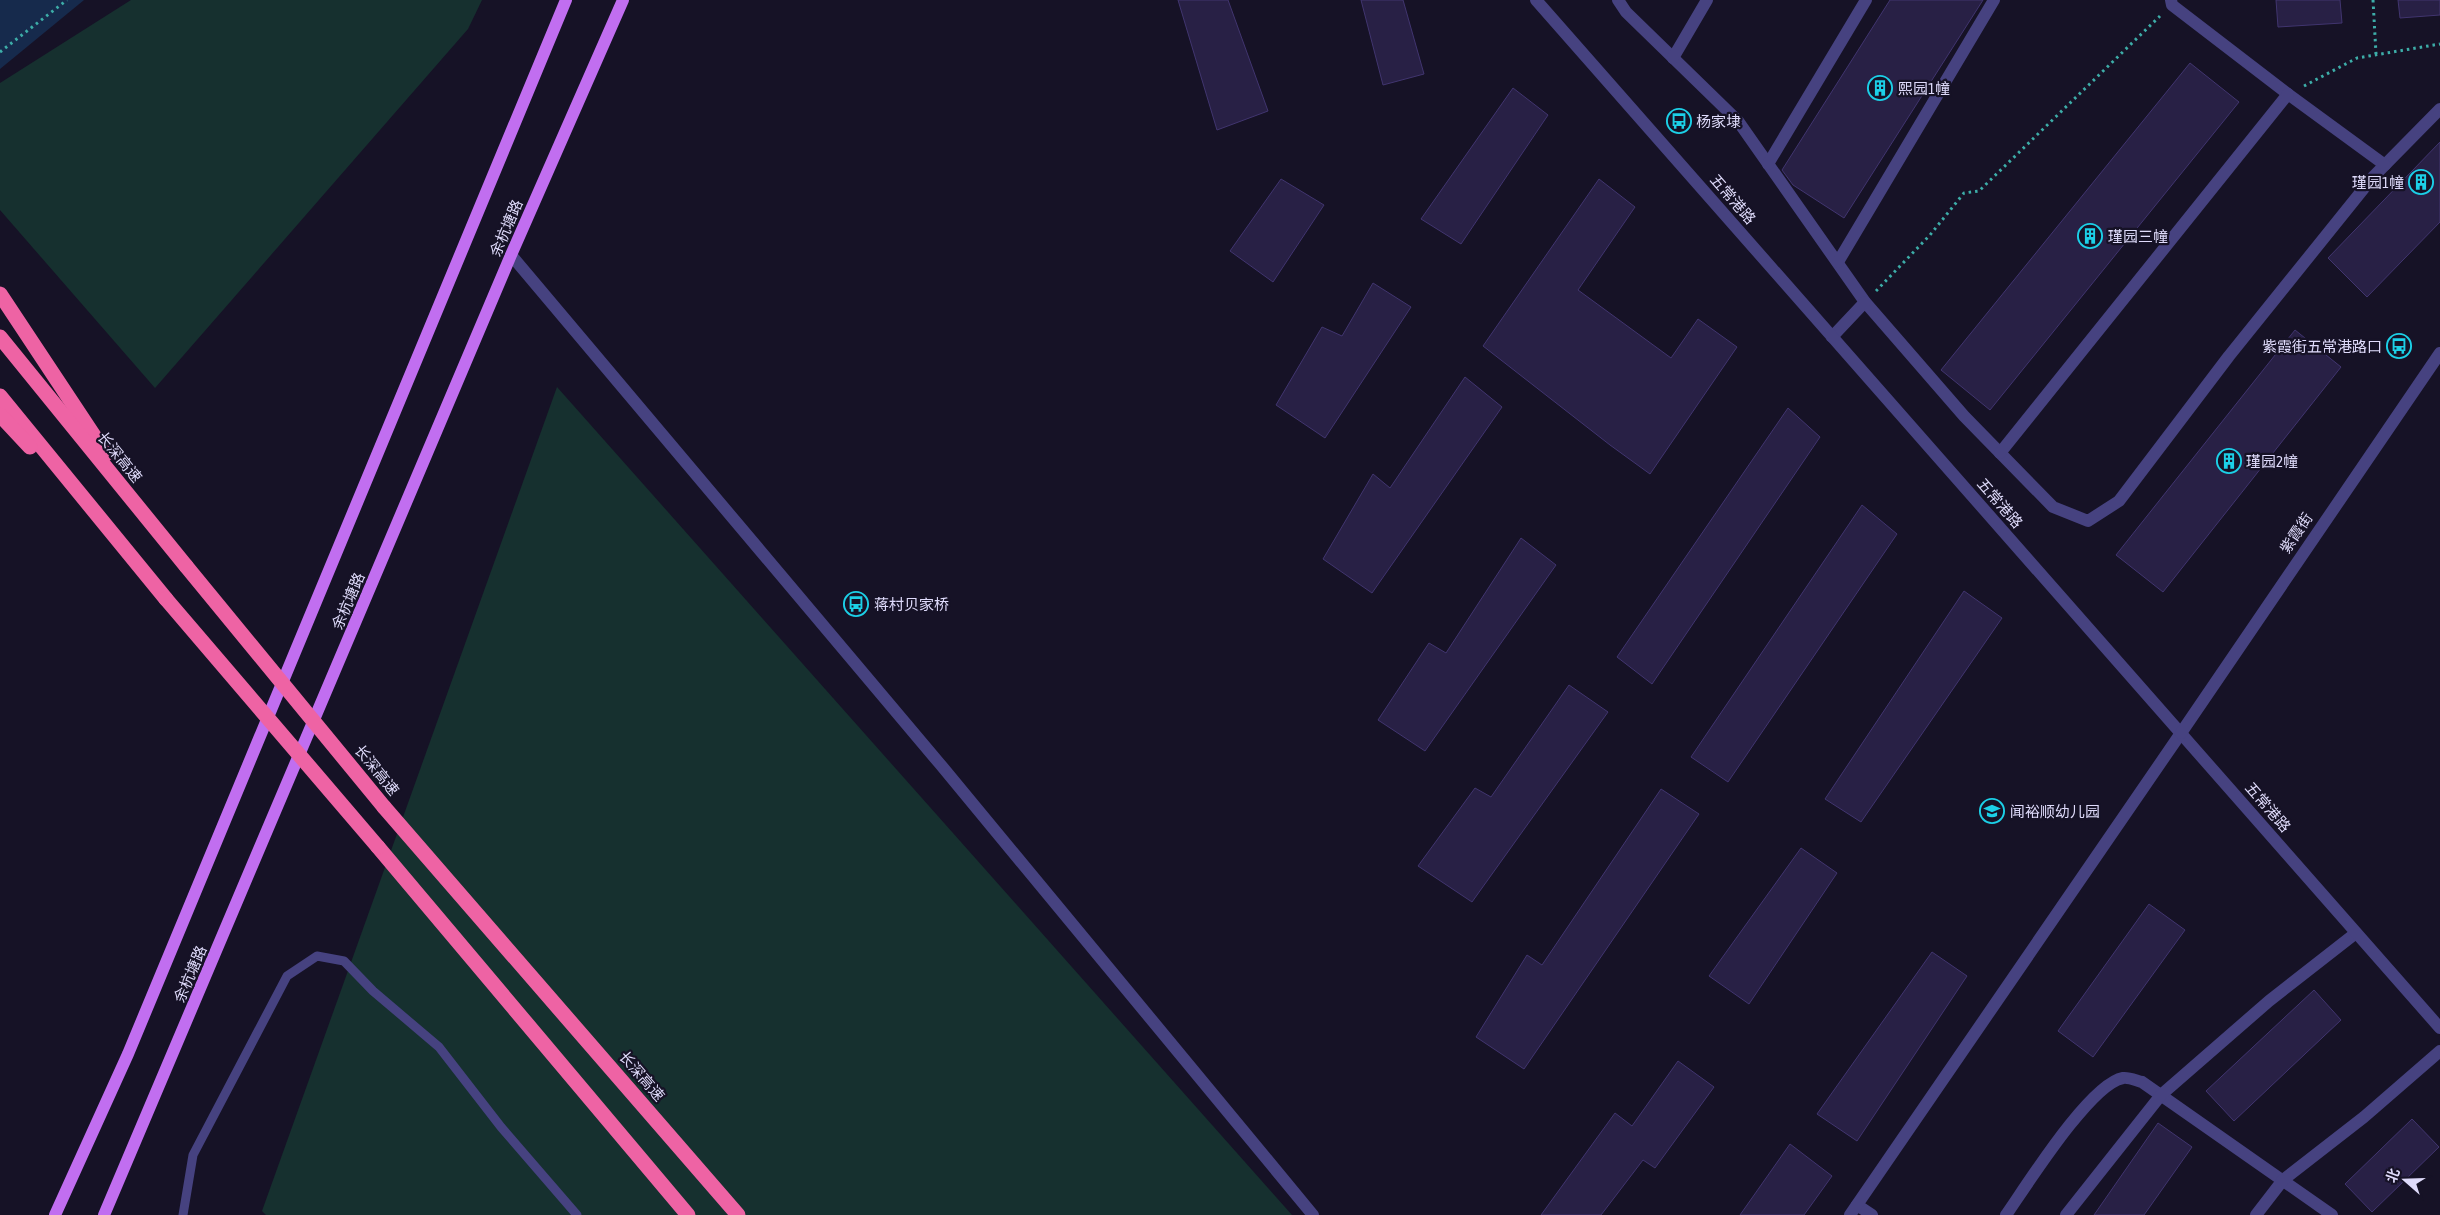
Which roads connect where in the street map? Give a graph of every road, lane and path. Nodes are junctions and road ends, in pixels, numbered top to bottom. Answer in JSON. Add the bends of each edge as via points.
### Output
{"nodes":[{"id":1,"x":67,"y":0,"type":"edge"},
{"id":2,"x":566,"y":0,"type":"edge"},
{"id":3,"x":623,"y":0,"type":"edge"},
{"id":4,"x":1536,"y":0,"type":"edge"},
{"id":5,"x":1618,"y":0,"type":"edge"},
{"id":6,"x":1707,"y":0,"type":"edge"},
{"id":7,"x":1866,"y":0,"type":"edge"},
{"id":8,"x":1994,"y":0,"type":"edge"},
{"id":9,"x":2373,"y":0,"type":"edge"},
{"id":10,"x":2172,"y":2,"type":"edge"},
{"id":11,"x":2440,"y":44,"type":"edge"},
{"id":12,"x":0,"y":52,"type":"edge"},
{"id":13,"x":2376,"y":54,"type":"junction"},
{"id":14,"x":1673,"y":58,"type":"junction"},
{"id":15,"x":2288,"y":94,"type":"junction"},
{"id":16,"x":2440,"y":109,"type":"edge"},
{"id":17,"x":1768,"y":164,"type":"junction"},
{"id":18,"x":2385,"y":165,"type":"junction"},
{"id":19,"x":511,"y":255,"type":"junction"},
{"id":20,"x":1838,"y":262,"type":"junction"},
{"id":21,"x":0,"y":294,"type":"edge"},
{"id":22,"x":1865,"y":302,"type":"junction"},
{"id":23,"x":0,"y":337,"type":"edge"},
{"id":24,"x":1832,"y":337,"type":"junction"},
{"id":25,"x":2440,"y":353,"type":"edge"},
{"id":26,"x":0,"y":396,"type":"edge"},
{"id":27,"x":0,"y":415,"type":"edge"},
{"id":28,"x":2000,"y":452,"type":"junction"},
{"id":29,"x":154,"y":526,"type":"junction"},
{"id":30,"x":120,"y":543,"type":"junction"},
{"id":31,"x":2181,"y":733,"type":"junction"},
{"id":32,"x":2356,"y":932,"type":"junction"},
{"id":33,"x":2440,"y":1028,"type":"edge"},
{"id":34,"x":2440,"y":1051,"type":"edge"},
{"id":35,"x":2161,"y":1095,"type":"junction"},
{"id":36,"x":2283,"y":1180,"type":"junction"},
{"id":37,"x":1853,"y":1210,"type":"edge"},
{"id":38,"x":55,"y":1215,"type":"edge"},
{"id":39,"x":104,"y":1215,"type":"edge"},
{"id":40,"x":182,"y":1215,"type":"edge"},
{"id":41,"x":577,"y":1215,"type":"edge"},
{"id":42,"x":688,"y":1215,"type":"edge"},
{"id":43,"x":738,"y":1215,"type":"edge"},
{"id":44,"x":1313,"y":1215,"type":"edge"},
{"id":45,"x":1872,"y":1215,"type":"edge"},
{"id":46,"x":2006,"y":1215,"type":"edge"},
{"id":47,"x":2066,"y":1215,"type":"edge"},
{"id":48,"x":2256,"y":1215,"type":"edge"},
{"id":49,"x":2332,"y":1215,"type":"edge"}],
"edges":[{"from":1,"to":12,"type":"path"},
{"from":2,"to":38,"type":"main road","name":"余杭塘路","via":[[128,1054]]},
{"from":3,"to":19,"type":"main road","name":"余杭塘路"},
{"from":4,"to":24,"type":"street","name":"五常港路"},
{"from":5,"to":14,"type":"street"},
{"from":6,"to":14,"type":"street"},
{"from":7,"to":17,"type":"street"},
{"from":8,"to":20,"type":"street"},
{"from":9,"to":13,"type":"path"},
{"from":10,"to":15,"type":"street"},
{"from":10,"to":22,"type":"path","via":[[1980,190],[1964,193],[1930,235]]},
{"from":11,"to":13,"type":"path"},
{"from":13,"to":15,"type":"path","via":[[2357,58]]},
{"from":14,"to":17,"type":"street","via":[[1738,121]]},
{"from":15,"to":18,"type":"street"},
{"from":15,"to":28,"type":"street"},
{"from":16,"to":18,"type":"street"},
{"from":17,"to":20,"type":"street"},
{"from":18,"to":28,"type":"street","via":[[2230,356],[2119,501],[2088,520],[2053,506]]},
{"from":19,"to":39,"type":"main road","name":"余杭塘路"},
{"from":19,"to":44,"type":"street","via":[[940,764]]},
{"from":20,"to":22,"type":"street"},
{"from":21,"to":29,"type":"highway"},
{"from":22,"to":24,"type":"street"},
{"from":22,"to":28,"type":"street","via":[[1964,416]]},
{"from":23,"to":29,"type":"highway","name":"长深高速"},
{"from":24,"to":31,"type":"street","name":"五常港路"},
{"from":25,"to":31,"type":"street","name":"紫霞街"},
{"from":26,"to":30,"type":"highway"},
{"from":27,"to":30,"type":"highway"},
{"from":29,"to":43,"type":"highway","name":"长深高速","bridge":true,"via":[[384,807]]},
{"from":30,"to":42,"type":"highway","bridge":true},
{"from":31,"to":32,"type":"street","name":"五常港路"},
{"from":31,"to":37,"type":"street","name":"紫霞街"},
{"from":32,"to":33,"type":"street","name":"五常港路"},
{"from":32,"to":35,"type":"street","via":[[2269,1001]]},
{"from":34,"to":36,"type":"street"},
{"from":35,"to":36,"type":"street"},
{"from":35,"to":46,"type":"street","via":[[2142,1082],[2124,1078],[2103,1089],[2080,1112]]},
{"from":35,"to":47,"type":"street"},
{"from":36,"to":48,"type":"street"},
{"from":36,"to":49,"type":"street"},
{"from":37,"to":45,"type":"street"},
{"from":40,"to":41,"type":"lane","via":[[194,1155],[238,1069],[287,976],[318,956],[344,961],[373,992],[439,1047],[500,1127]]}]}
